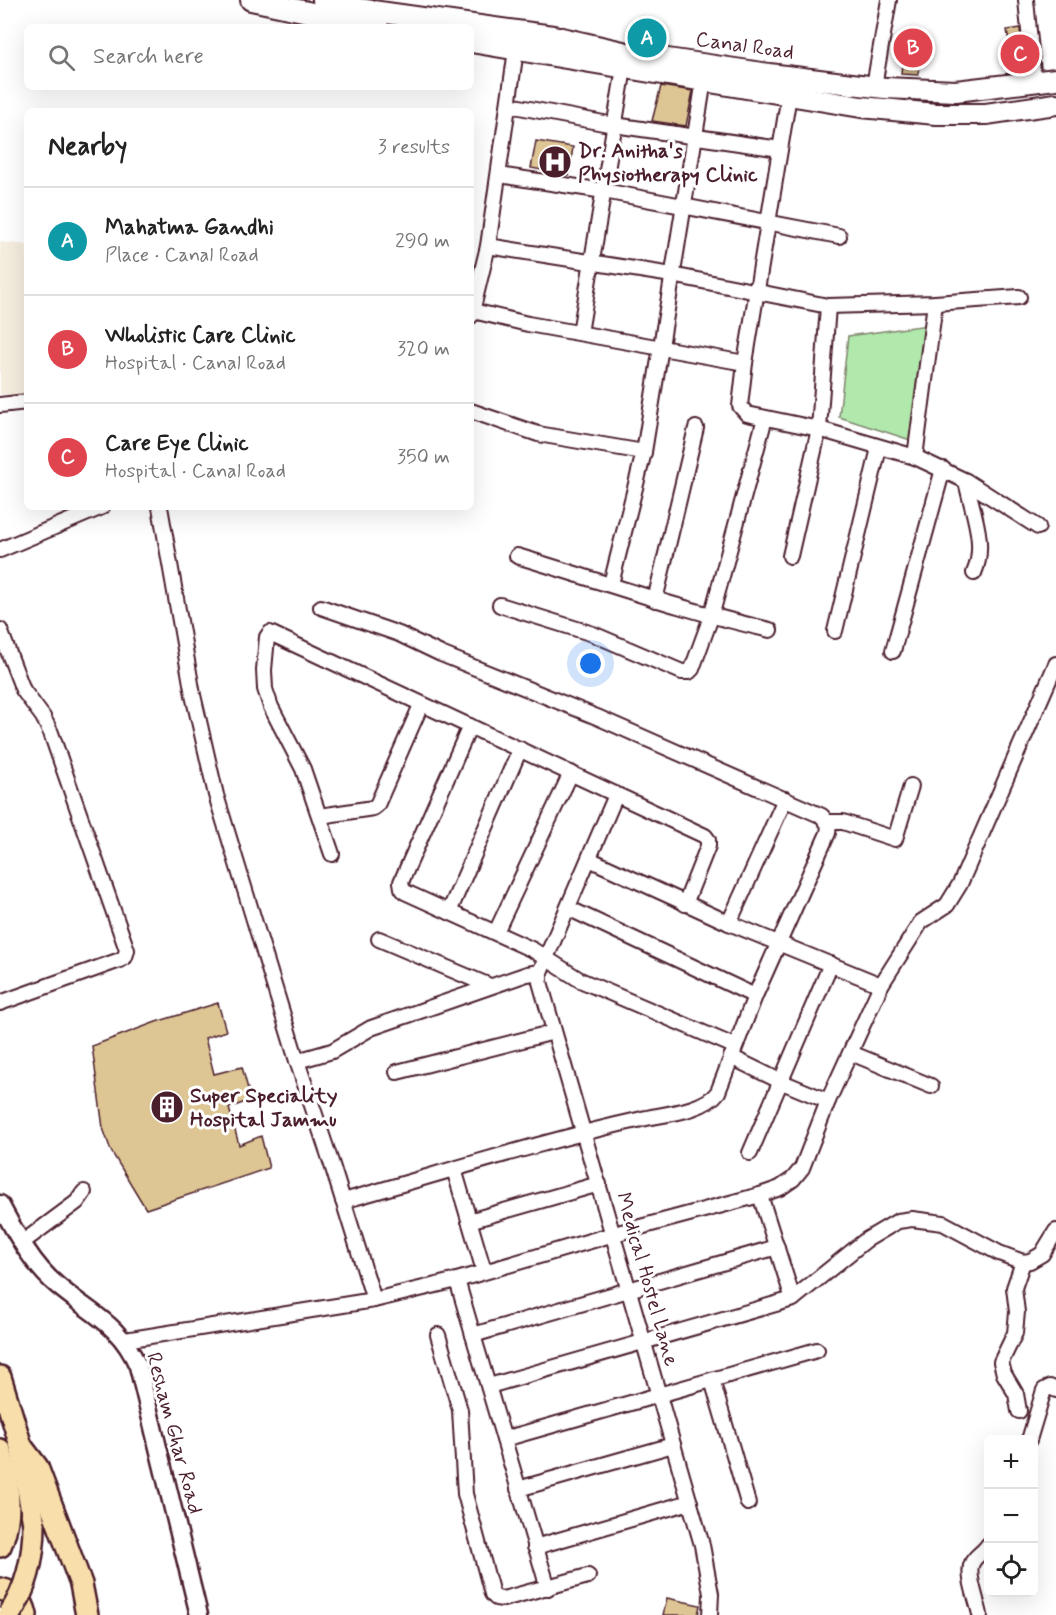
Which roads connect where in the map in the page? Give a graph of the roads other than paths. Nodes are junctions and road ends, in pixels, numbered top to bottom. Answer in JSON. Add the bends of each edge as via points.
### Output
{"nodes":[{"id":1,"x":251,"y":0,"type":"edge"},
{"id":2,"x":323,"y":0,"type":"edge"},
{"id":3,"x":889,"y":0,"type":"edge"},
{"id":4,"x":1026,"y":0,"type":"edge"},
{"id":5,"x":364,"y":24,"type":"edge"},
{"id":6,"x":433,"y":24,"type":"edge"},
{"id":7,"x":474,"y":32,"type":"edge"},
{"id":8,"x":517,"y":41,"type":"junction"},
{"id":9,"x":474,"y":42,"type":"edge"},
{"id":10,"x":624,"y":68,"type":"junction"},
{"id":11,"x":1056,"y":79,"type":"edge"},
{"id":12,"x":704,"y":80,"type":"junction"},
{"id":13,"x":1034,"y":82,"type":"junction"},
{"id":14,"x":874,"y":86,"type":"junction"},
{"id":15,"x":789,"y":95,"type":"junction"},
{"id":16,"x":1056,"y":104,"type":"edge"},
{"id":17,"x":509,"y":105,"type":"junction"},
{"id":18,"x":614,"y":125,"type":"junction"},
{"id":19,"x":695,"y":137,"type":"junction"},
{"id":20,"x":780,"y":149,"type":"junction"},
{"id":21,"x":499,"y":175,"type":"junction"},
{"id":22,"x":604,"y":191,"type":"junction"},
{"id":23,"x":682,"y":205,"type":"junction"},
{"id":24,"x":768,"y":222,"type":"junction"},
{"id":25,"x":839,"y":236,"type":"dead end"},
{"id":26,"x":488,"y":246,"type":"junction"},
{"id":27,"x":592,"y":262,"type":"junction"},
{"id":28,"x":672,"y":275,"type":"junction"},
{"id":29,"x":757,"y":291,"type":"junction"},
{"id":30,"x":1019,"y":297,"type":"dead end"},
{"id":31,"x":935,"y":303,"type":"junction"},
{"id":32,"x":474,"y":305,"type":"edge"},
{"id":33,"x":828,"y":306,"type":"junction"},
{"id":34,"x":474,"y":313,"type":"edge"},
{"id":35,"x":579,"y":333,"type":"junction"},
{"id":36,"x":660,"y":347,"type":"junction"},
{"id":37,"x":745,"y":363,"type":"junction"},
{"id":38,"x":24,"y":402,"type":"edge"},
{"id":39,"x":0,"y":405,"type":"edge"},
{"id":40,"x":474,"y":412,"type":"edge"},
{"id":41,"x":765,"y":418,"type":"junction"},
{"id":42,"x":696,"y":428,"type":"dead end"},
{"id":43,"x":819,"y":429,"type":"junction"},
{"id":44,"x":879,"y":448,"type":"junction"},
{"id":45,"x":644,"y":452,"type":"junction"},
{"id":46,"x":915,"y":457,"type":"junction"},
{"id":47,"x":943,"y":469,"type":"junction"},
{"id":48,"x":966,"y":481,"type":"junction"},
{"id":49,"x":95,"y":510,"type":"edge"},
{"id":50,"x":161,"y":510,"type":"edge"},
{"id":51,"x":1038,"y":527,"type":"dead end"},
{"id":52,"x":0,"y":550,"type":"edge"},
{"id":53,"x":517,"y":556,"type":"dead end"},
{"id":54,"x":790,"y":556,"type":"dead end"},
{"id":55,"x":974,"y":573,"type":"dead end"},
{"id":56,"x":611,"y":584,"type":"junction"},
{"id":57,"x":655,"y":600,"type":"junction"},
{"id":58,"x":500,"y":605,"type":"dead end"},
{"id":59,"x":321,"y":607,"type":"dead end"},
{"id":60,"x":711,"y":617,"type":"junction"},
{"id":61,"x":0,"y":630,"type":"edge"},
{"id":62,"x":770,"y":630,"type":"dead end"},
{"id":63,"x":835,"y":631,"type":"dead end"},
{"id":64,"x":893,"y":651,"type":"dead end"},
{"id":65,"x":1056,"y":664,"type":"edge"},
{"id":66,"x":421,"y":705,"type":"junction"},
{"id":67,"x":470,"y":726,"type":"junction"},
{"id":68,"x":520,"y":749,"type":"junction"},
{"id":69,"x":571,"y":773,"type":"junction"},
{"id":70,"x":911,"y":786,"type":"dead end"},
{"id":71,"x":616,"y":795,"type":"junction"},
{"id":72,"x":785,"y":799,"type":"junction"},
{"id":73,"x":320,"y":816,"type":"junction"},
{"id":74,"x":828,"y":822,"type":"junction"},
{"id":75,"x":332,"y":854,"type":"dead end"},
{"id":76,"x":589,"y":860,"type":"junction"},
{"id":77,"x":685,"y":904,"type":"junction"},
{"id":78,"x":568,"y":908,"type":"junction"},
{"id":79,"x":449,"y":912,"type":"junction"},
{"id":80,"x":729,"y":923,"type":"junction"},
{"id":81,"x":496,"y":932,"type":"junction"},
{"id":82,"x":379,"y":939,"type":"dead end"},
{"id":83,"x":778,"y":944,"type":"junction"},
{"id":84,"x":546,"y":958,"type":"junction"},
{"id":85,"x":831,"y":964,"type":"junction"},
{"id":86,"x":540,"y":972,"type":"junction"},
{"id":87,"x":881,"y":985,"type":"junction"},
{"id":88,"x":490,"y":986,"type":"junction"},
{"id":89,"x":755,"y":996,"type":"junction"},
{"id":90,"x":0,"y":1003,"type":"edge"},
{"id":91,"x":554,"y":1032,"type":"junction"},
{"id":92,"x":732,"y":1052,"type":"junction"},
{"id":93,"x":851,"y":1053,"type":"junction"},
{"id":94,"x":297,"y":1060,"type":"junction"},
{"id":95,"x":397,"y":1072,"type":"dead end"},
{"id":96,"x":782,"y":1082,"type":"junction"},
{"id":97,"x":931,"y":1086,"type":"dead end"},
{"id":98,"x":828,"y":1101,"type":"junction"},
{"id":99,"x":585,"y":1132,"type":"junction"},
{"id":100,"x":750,"y":1153,"type":"dead end"},
{"id":101,"x":454,"y":1169,"type":"junction"},
{"id":102,"x":600,"y":1184,"type":"junction"},
{"id":103,"x":84,"y":1192,"type":"dead end"},
{"id":104,"x":760,"y":1195,"type":"junction"},
{"id":105,"x":344,"y":1201,"type":"junction"},
{"id":106,"x":0,"y":1204,"type":"edge"},
{"id":107,"x":469,"y":1221,"type":"junction"},
{"id":108,"x":1056,"y":1231,"type":"edge"},
{"id":109,"x":614,"y":1234,"type":"junction"},
{"id":110,"x":23,"y":1242,"type":"junction"},
{"id":111,"x":777,"y":1247,"type":"junction"},
{"id":112,"x":1023,"y":1262,"type":"junction"},
{"id":113,"x":484,"y":1271,"type":"junction"},
{"id":114,"x":457,"y":1280,"type":"junction"},
{"id":115,"x":630,"y":1290,"type":"junction"},
{"id":116,"x":793,"y":1299,"type":"junction"},
{"id":117,"x":374,"y":1300,"type":"junction"},
{"id":118,"x":438,"y":1335,"type":"dead end"},
{"id":119,"x":473,"y":1335,"type":"junction"},
{"id":120,"x":125,"y":1340,"type":"junction"},
{"id":121,"x":644,"y":1342,"type":"junction"},
{"id":122,"x":817,"y":1350,"type":"dead end"},
{"id":123,"x":0,"y":1377,"type":"edge"},
{"id":124,"x":712,"y":1380,"type":"junction"},
{"id":125,"x":489,"y":1386,"type":"junction"},
{"id":126,"x":1056,"y":1390,"type":"edge"},
{"id":127,"x":659,"y":1395,"type":"junction"},
{"id":128,"x":1019,"y":1411,"type":"dead end"},
{"id":129,"x":1030,"y":1435,"type":"edge"},
{"id":130,"x":504,"y":1439,"type":"junction"},
{"id":131,"x":673,"y":1445,"type":"junction"},
{"id":132,"x":21,"y":1446,"type":"junction"},
{"id":133,"x":0,"y":1450,"type":"edge"},
{"id":134,"x":518,"y":1489,"type":"junction"},
{"id":135,"x":690,"y":1502,"type":"junction"},
{"id":136,"x":748,"y":1503,"type":"dead end"},
{"id":137,"x":0,"y":1546,"type":"edge"},
{"id":138,"x":535,"y":1547,"type":"junction"},
{"id":139,"x":984,"y":1549,"type":"edge"},
{"id":140,"x":0,"y":1575,"type":"edge"},
{"id":141,"x":588,"y":1576,"type":"dead end"},
{"id":142,"x":548,"y":1588,"type":"junction"},
{"id":143,"x":6,"y":1591,"type":"edge"},
{"id":144,"x":9,"y":1615,"type":"edge"},
{"id":145,"x":26,"y":1615,"type":"edge"},
{"id":146,"x":87,"y":1615,"type":"edge"},
{"id":147,"x":199,"y":1615,"type":"edge"},
{"id":148,"x":710,"y":1615,"type":"edge"},
{"id":149,"x":980,"y":1615,"type":"edge"}],
"edges":[{"from":1,"to":5,"type":"main road"},
{"from":2,"to":6,"type":"main road","name":"Canal Road"},
{"from":3,"to":14,"type":"street"},
{"from":4,"to":13,"type":"street"},
{"from":7,"to":8,"type":"main road","name":"Canal Road"},
{"from":8,"to":9,"type":"main road","name":"Canal Road"},
{"from":8,"to":10,"type":"main road","name":"Canal Road"},
{"from":8,"to":14,"type":"main road","name":"Canal Road","via":[[553,36],[627,53]]},
{"from":8,"to":17,"type":"street"},
{"from":10,"to":12,"type":"main road","name":"Canal Road"},
{"from":10,"to":18,"type":"street"},
{"from":11,"to":13,"type":"main road","name":"Canal Road"},
{"from":12,"to":15,"type":"main road","name":"Canal Road"},
{"from":12,"to":19,"type":"street"},
{"from":13,"to":14,"type":"main road","name":"Canal Road","via":[[956,91]]},
{"from":15,"to":16,"type":"main road","name":"Canal Road","via":[[936,114],[986,114]]},
{"from":15,"to":20,"type":"street"},
{"from":17,"to":18,"type":"street"},
{"from":17,"to":21,"type":"street"},
{"from":18,"to":19,"type":"street"},
{"from":18,"to":22,"type":"street"},
{"from":19,"to":20,"type":"street"},
{"from":19,"to":23,"type":"street"},
{"from":20,"to":24,"type":"street"},
{"from":21,"to":22,"type":"street"},
{"from":21,"to":26,"type":"street"},
{"from":22,"to":23,"type":"street"},
{"from":22,"to":27,"type":"street"},
{"from":23,"to":24,"type":"street"},
{"from":23,"to":28,"type":"street"},
{"from":24,"to":25,"type":"street"},
{"from":24,"to":29,"type":"street"},
{"from":26,"to":27,"type":"street"},
{"from":26,"to":32,"type":"street"},
{"from":27,"to":28,"type":"street"},
{"from":27,"to":35,"type":"street"},
{"from":28,"to":29,"type":"street"},
{"from":28,"to":36,"type":"street"},
{"from":29,"to":33,"type":"street"},
{"from":29,"to":37,"type":"street"},
{"from":30,"to":31,"type":"street"},
{"from":31,"to":33,"type":"street"},
{"from":31,"to":46,"type":"street"},
{"from":33,"to":43,"type":"street"},
{"from":34,"to":35,"type":"street"},
{"from":35,"to":36,"type":"street"},
{"from":36,"to":37,"type":"street"},
{"from":36,"to":45,"type":"street"},
{"from":37,"to":41,"type":"street","via":[[740,406],[747,414]]},
{"from":38,"to":39,"type":"street"},
{"from":40,"to":45,"type":"street","via":[[538,434]]},
{"from":41,"to":43,"type":"street"},
{"from":41,"to":60,"type":"street"},
{"from":42,"to":57,"type":"street"},
{"from":43,"to":44,"type":"street"},
{"from":43,"to":54,"type":"street"},
{"from":44,"to":46,"type":"street"},
{"from":44,"to":63,"type":"street"},
{"from":45,"to":56,"type":"street"},
{"from":46,"to":47,"type":"street"},
{"from":47,"to":48,"type":"street"},
{"from":47,"to":64,"type":"street"},
{"from":48,"to":51,"type":"street"},
{"from":48,"to":55,"type":"street","via":[[981,552]]},
{"from":49,"to":52,"type":"street"},
{"from":50,"to":94,"type":"street","via":[[209,770]]},
{"from":53,"to":56,"type":"street"},
{"from":56,"to":57,"type":"street"},
{"from":57,"to":60,"type":"street"},
{"from":58,"to":60,"type":"street","via":[[593,634],[686,673],[692,669]]},
{"from":59,"to":72,"type":"street","via":[[399,634]]},
{"from":60,"to":62,"type":"street"},
{"from":61,"to":90,"type":"street","via":[[23,690],[51,733],[127,950],[120,960]]},
{"from":65,"to":87,"type":"street","via":[[957,890],[947,905],[921,922]]},
{"from":66,"to":67,"type":"street"},
{"from":66,"to":73,"type":"street","via":[[377,805]]},
{"from":66,"to":73,"type":"street","via":[[268,634],[265,688]]},
{"from":67,"to":68,"type":"street"},
{"from":67,"to":79,"type":"street","via":[[401,882],[405,892]]},
{"from":68,"to":69,"type":"street"},
{"from":68,"to":79,"type":"street"},
{"from":69,"to":71,"type":"street"},
{"from":69,"to":81,"type":"street"},
{"from":70,"to":74,"type":"street","via":[[895,839],[843,822]]},
{"from":71,"to":76,"type":"street"},
{"from":71,"to":77,"type":"street","via":[[708,840]]},
{"from":72,"to":74,"type":"street"},
{"from":72,"to":80,"type":"street"},
{"from":73,"to":75,"type":"street"},
{"from":74,"to":83,"type":"street","via":[[828,832]]},
{"from":76,"to":77,"type":"street"},
{"from":76,"to":78,"type":"street"},
{"from":77,"to":80,"type":"street"},
{"from":78,"to":84,"type":"street"},
{"from":78,"to":89,"type":"street"},
{"from":79,"to":81,"type":"street"},
{"from":80,"to":83,"type":"street"},
{"from":81,"to":84,"type":"street"},
{"from":82,"to":88,"type":"street"},
{"from":83,"to":85,"type":"street"},
{"from":83,"to":89,"type":"street"},
{"from":84,"to":86,"type":"street"},
{"from":84,"to":92,"type":"street","via":[[580,980]]},
{"from":85,"to":87,"type":"street"},
{"from":85,"to":96,"type":"street"},
{"from":86,"to":88,"type":"street"},
{"from":86,"to":91,"type":"street","name":"Medical Hostel Lane"},
{"from":87,"to":93,"type":"street"},
{"from":88,"to":94,"type":"street","via":[[371,1028],[332,1051]]},
{"from":89,"to":92,"type":"street"},
{"from":91,"to":95,"type":"street"},
{"from":91,"to":99,"type":"street","name":"Medical Hostel Lane"},
{"from":92,"to":96,"type":"street"},
{"from":92,"to":99,"type":"street","via":[[718,1092],[705,1104]]},
{"from":93,"to":97,"type":"street"},
{"from":93,"to":98,"type":"street"},
{"from":94,"to":105,"type":"street"},
{"from":96,"to":98,"type":"street"},
{"from":96,"to":100,"type":"street"},
{"from":98,"to":104,"type":"street","via":[[802,1168],[780,1188]]},
{"from":99,"to":101,"type":"street"},
{"from":99,"to":102,"type":"street","name":"Medical Hostel Lane"},
{"from":101,"to":105,"type":"street"},
{"from":101,"to":107,"type":"street"},
{"from":102,"to":107,"type":"street"},
{"from":102,"to":109,"type":"street","name":"Medical Hostel Lane"},
{"from":103,"to":110,"type":"street","via":[[77,1202]]},
{"from":104,"to":109,"type":"street"},
{"from":104,"to":111,"type":"street"},
{"from":105,"to":117,"type":"street"},
{"from":106,"to":110,"type":"street","name":"Resham Ghar Road"},
{"from":107,"to":113,"type":"street"},
{"from":108,"to":112,"type":"street","via":[[1042,1254]]},
{"from":109,"to":113,"type":"street"},
{"from":109,"to":115,"type":"street","name":"Medical Hostel Lane"},
{"from":110,"to":120,"type":"street","name":"Resham Ghar Road","via":[[57,1286]]},
{"from":111,"to":115,"type":"street"},
{"from":111,"to":116,"type":"street"},
{"from":112,"to":116,"type":"street","via":[[944,1223],[912,1218],[898,1221],[866,1240]]},
{"from":112,"to":128,"type":"street","via":[[1014,1288],[1015,1333],[1001,1362],[1016,1394]]},
{"from":113,"to":114,"type":"street"},
{"from":114,"to":117,"type":"street"},
{"from":114,"to":119,"type":"street"},
{"from":115,"to":119,"type":"street"},
{"from":115,"to":121,"type":"street","name":"Medical Hostel Lane"},
{"from":116,"to":121,"type":"street"},
{"from":117,"to":120,"type":"street"},
{"from":118,"to":142,"type":"street","via":[[460,1410],[465,1494],[492,1594],[500,1599]]},
{"from":119,"to":125,"type":"street"},
{"from":120,"to":147,"type":"street","name":"Resham Ghar Road","via":[[138,1366]]},
{"from":121,"to":125,"type":"street"},
{"from":121,"to":127,"type":"street","name":"Medical Hostel Lane"},
{"from":122,"to":124,"type":"street"},
{"from":123,"to":132,"type":"main road"},
{"from":124,"to":127,"type":"street"},
{"from":124,"to":136,"type":"street"},
{"from":125,"to":130,"type":"street"},
{"from":126,"to":129,"type":"street","via":[[1044,1390]]},
{"from":127,"to":130,"type":"street"},
{"from":127,"to":131,"type":"street","name":"Medical Hostel Lane"},
{"from":130,"to":134,"type":"street"},
{"from":131,"to":134,"type":"street"},
{"from":131,"to":135,"type":"street","name":"Medical Hostel Lane"},
{"from":132,"to":144,"type":"main road","bridge":true,"via":[[34,1524],[34,1548],[28,1579]]},
{"from":132,"to":146,"type":"main road","via":[[37,1467],[81,1584]]},
{"from":133,"to":137,"type":"main road","via":[[8,1491],[7,1521]]},
{"from":134,"to":138,"type":"street"},
{"from":135,"to":138,"type":"street"},
{"from":135,"to":148,"type":"street","name":"Medical Hostel Lane","via":[[708,1576]]},
{"from":138,"to":142,"type":"street"},
{"from":139,"to":149,"type":"street","via":[[970,1567]]},
{"from":140,"to":143,"type":"main road"},
{"from":141,"to":142,"type":"street"},
{"from":143,"to":145,"type":"main road","via":[[24,1605]]}]}
